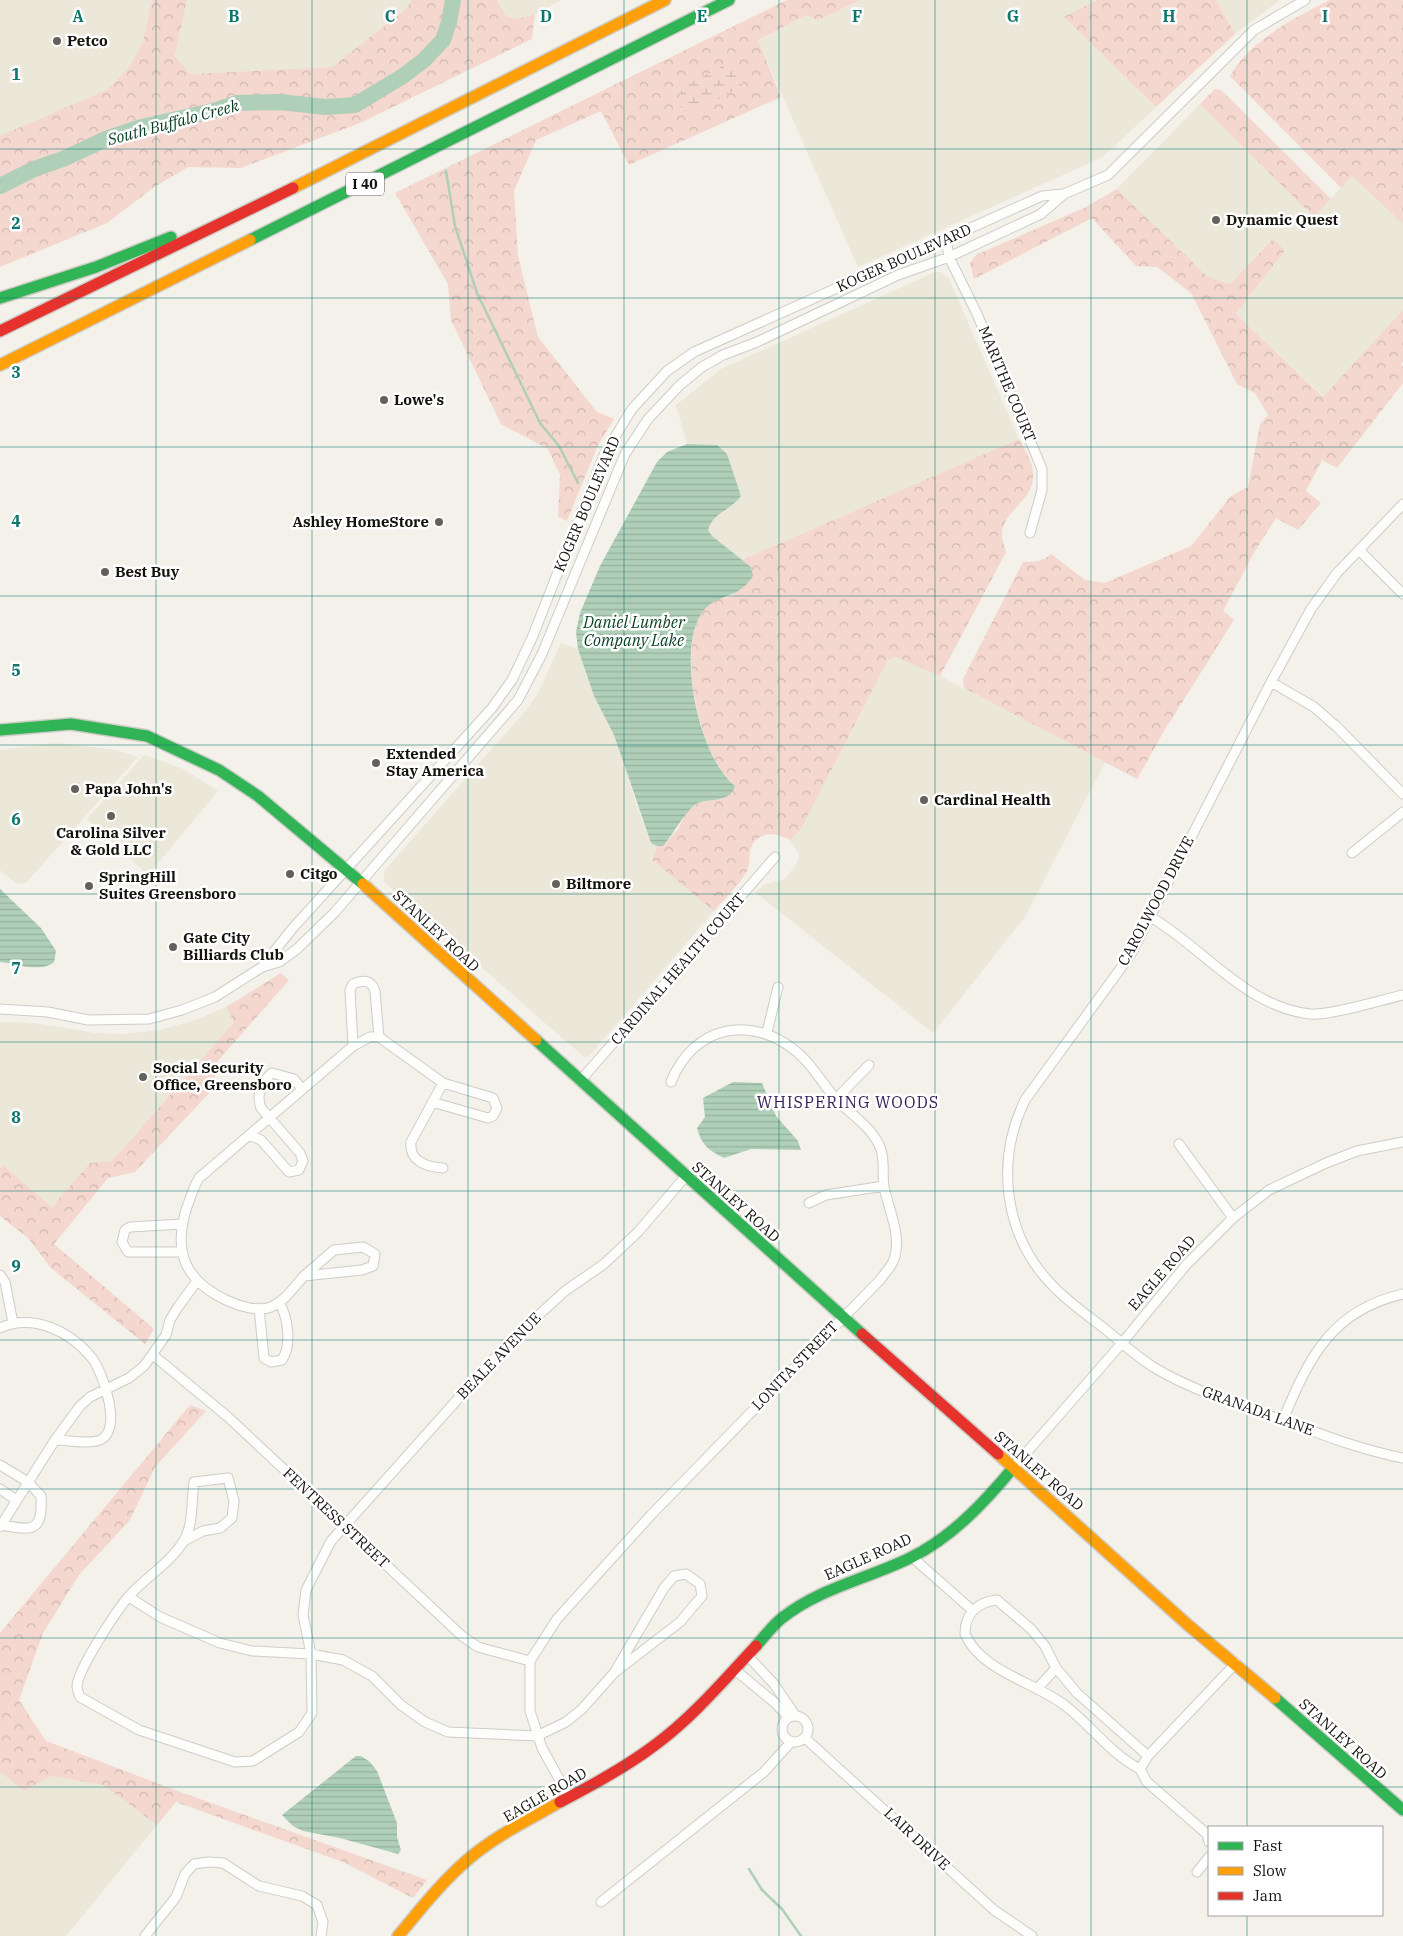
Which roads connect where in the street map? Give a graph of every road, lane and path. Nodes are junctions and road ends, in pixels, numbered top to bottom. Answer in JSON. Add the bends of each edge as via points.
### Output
{"nodes":[{"id":1,"x":665,"y":0,"type":"edge"},
{"id":2,"x":729,"y":0,"type":"edge"},
{"id":3,"x":1305,"y":0,"type":"edge"},
{"id":4,"x":1064,"y":194,"type":"junction"},
{"id":5,"x":276,"y":196,"type":"junction"},
{"id":6,"x":946,"y":239,"type":"junction"},
{"id":7,"x":949,"y":257,"type":"junction"},
{"id":8,"x":0,"y":298,"type":"edge"},
{"id":9,"x":0,"y":331,"type":"edge"},
{"id":10,"x":0,"y":365,"type":"edge"},
{"id":11,"x":1403,"y":504,"type":"edge"},
{"id":12,"x":1030,"y":533,"type":"dead end"},
{"id":13,"x":1359,"y":550,"type":"junction"},
{"id":14,"x":1403,"y":594,"type":"edge"},
{"id":15,"x":1271,"y":682,"type":"junction"},
{"id":16,"x":0,"y":730,"type":"edge"},
{"id":17,"x":1403,"y":794,"type":"edge"},
{"id":18,"x":1403,"y":812,"type":"edge"},
{"id":19,"x":1352,"y":853,"type":"dead end"},
{"id":20,"x":775,"y":857,"type":"dead end"},
{"id":21,"x":346,"y":869,"type":"junction"},
{"id":22,"x":361,"y":882,"type":"junction"},
{"id":23,"x":1149,"y":916,"type":"junction"},
{"id":24,"x":262,"y":968,"type":"junction"},
{"id":25,"x":778,"y":987,"type":"dead end"},
{"id":26,"x":1403,"y":995,"type":"edge"},
{"id":27,"x":0,"y":1009,"type":"edge"},
{"id":28,"x":767,"y":1032,"type":"junction"},
{"id":29,"x":379,"y":1038,"type":"junction"},
{"id":30,"x":353,"y":1046,"type":"junction"},
{"id":31,"x":869,"y":1065,"type":"dead end"},
{"id":32,"x":580,"y":1081,"type":"junction"},
{"id":33,"x":671,"y":1082,"type":"dead end"},
{"id":34,"x":443,"y":1083,"type":"junction"},
{"id":35,"x":302,"y":1089,"type":"junction"},
{"id":36,"x":836,"y":1099,"type":"junction"},
{"id":37,"x":432,"y":1102,"type":"junction"},
{"id":38,"x":270,"y":1117,"type":"junction"},
{"id":39,"x":249,"y":1135,"type":"junction"},
{"id":40,"x":1403,"y":1142,"type":"edge"},
{"id":41,"x":1179,"y":1144,"type":"dead end"},
{"id":42,"x":443,"y":1168,"type":"dead end"},
{"id":43,"x":685,"y":1177,"type":"junction"},
{"id":44,"x":884,"y":1186,"type":"junction"},
{"id":45,"x":809,"y":1203,"type":"dead end"},
{"id":46,"x":1233,"y":1218,"type":"junction"},
{"id":47,"x":182,"y":1224,"type":"junction"},
{"id":48,"x":181,"y":1252,"type":"junction"},
{"id":49,"x":0,"y":1275,"type":"edge"},
{"id":50,"x":304,"y":1276,"type":"junction"},
{"id":51,"x":197,"y":1281,"type":"junction"},
{"id":52,"x":1403,"y":1294,"type":"edge"},
{"id":53,"x":279,"y":1302,"type":"junction"},
{"id":54,"x":258,"y":1308,"type":"junction"},
{"id":55,"x":842,"y":1317,"type":"junction"},
{"id":56,"x":13,"y":1323,"type":"junction"},
{"id":57,"x":0,"y":1328,"type":"edge"},
{"id":58,"x":1122,"y":1343,"type":"junction"},
{"id":59,"x":153,"y":1355,"type":"junction"},
{"id":60,"x":107,"y":1390,"type":"junction"},
{"id":61,"x":1283,"y":1420,"type":"junction"},
{"id":62,"x":55,"y":1440,"type":"junction"},
{"id":63,"x":1403,"y":1458,"type":"edge"},
{"id":64,"x":0,"y":1465,"type":"edge"},
{"id":65,"x":1013,"y":1468,"type":"junction"},
{"id":66,"x":28,"y":1482,"type":"junction"},
{"id":67,"x":0,"y":1490,"type":"edge"},
{"id":68,"x":16,"y":1500,"type":"junction"},
{"id":69,"x":344,"y":1525,"type":"junction"},
{"id":70,"x":1,"y":1526,"type":"edge"},
{"id":71,"x":184,"y":1541,"type":"junction"},
{"id":72,"x":912,"y":1557,"type":"junction"},
{"id":73,"x":129,"y":1597,"type":"junction"},
{"id":74,"x":972,"y":1610,"type":"junction"},
{"id":75,"x":311,"y":1654,"type":"junction"},
{"id":76,"x":747,"y":1655,"type":"junction"},
{"id":77,"x":530,"y":1661,"type":"junction"},
{"id":78,"x":1236,"y":1663,"type":"junction"},
{"id":79,"x":1056,"y":1668,"type":"junction"},
{"id":80,"x":734,"y":1669,"type":"junction"},
{"id":81,"x":614,"y":1673,"type":"junction"},
{"id":82,"x":1037,"y":1689,"type":"junction"},
{"id":83,"x":791,"y":1716,"type":"junction"},
{"id":84,"x":538,"y":1736,"type":"junction"},
{"id":85,"x":805,"y":1738,"type":"junction"},
{"id":86,"x":791,"y":1742,"type":"junction"},
{"id":87,"x":1148,"y":1756,"type":"junction"},
{"id":88,"x":1140,"y":1769,"type":"junction"},
{"id":89,"x":570,"y":1797,"type":"junction"},
{"id":90,"x":1403,"y":1810,"type":"edge"},
{"id":91,"x":1208,"y":1838,"type":"edge"},
{"id":92,"x":1208,"y":1858,"type":"edge"},
{"id":93,"x":1197,"y":1872,"type":"dead end"},
{"id":94,"x":601,"y":1902,"type":"dead end"},
{"id":95,"x":145,"y":1936,"type":"edge"},
{"id":96,"x":321,"y":1936,"type":"edge"},
{"id":97,"x":398,"y":1936,"type":"edge"},
{"id":98,"x":1032,"y":1936,"type":"edge"}],
"edges":[{"from":1,"to":5,"type":"main road","number":"I 40"},
{"from":2,"to":10,"type":"main road","number":"I 40"},
{"from":3,"to":4,"type":"street","name":"KOGER BOULEVARD","via":[[1254,30],[1108,175]]},
{"from":4,"to":6,"type":"street","name":"KOGER BOULEVARD","via":[[1042,196]]},
{"from":4,"to":7,"type":"street","name":"KOGER BOULEVARD","via":[[1042,214]]},
{"from":5,"to":8,"type":"main road","via":[[96,267]]},
{"from":5,"to":9,"type":"main road","number":"I 40"},
{"from":6,"to":7,"type":"street","name":"MARITHE COURT"},
{"from":6,"to":21,"type":"street","name":"KOGER BOULEVARD","via":[[694,352],[651,387],[604,455],[532,638],[512,680],[492,708]]},
{"from":7,"to":12,"type":"street","name":"MARITHE COURT","via":[[1042,470],[1042,490]]},
{"from":7,"to":22,"type":"street","name":"KOGER BOULEVARD","via":[[898,275],[723,355],[702,367],[665,400],[625,454],[546,646],[518,700]]},
{"from":11,"to":13,"type":"street","name":"CAROLWOOD DRIVE"},
{"from":13,"to":14,"type":"street"},
{"from":13,"to":15,"type":"street","name":"CAROLWOOD DRIVE","via":[[1311,609]]},
{"from":15,"to":17,"type":"street","via":[[1314,707]]},
{"from":15,"to":23,"type":"street","name":"CAROLWOOD DRIVE"},
{"from":16,"to":21,"type":"main road","name":"STANLEY ROAD","via":[[71,724],[147,736],[219,770],[258,796]]},
{"from":18,"to":19,"type":"street"},
{"from":20,"to":32,"type":"street","name":"CARDINAL HEALTH COURT"},
{"from":21,"to":22,"type":"main road","name":"STANLEY ROAD"},
{"from":21,"to":24,"type":"street","name":"KOGER BOULEVARD"},
{"from":22,"to":24,"type":"street","name":"KOGER BOULEVARD","via":[[297,948],[279,962]]},
{"from":22,"to":32,"type":"main road","name":"STANLEY ROAD"},
{"from":23,"to":26,"type":"street","via":[[1246,989],[1287,1009],[1312,1014]]},
{"from":23,"to":58,"type":"street","name":"CAROLWOOD DRIVE","via":[[1131,954],[1025,1100],[1015,1122],[1007,1173],[1008,1201],[1022,1242],[1033,1260],[1070,1302]]},
{"from":24,"to":27,"type":"street","name":"KOGER BOULEVARD","via":[[215,997],[148,1019],[88,1020],[48,1012]]},
{"from":25,"to":28,"type":"street"},
{"from":28,"to":33,"type":"street","via":[[734,1030],[705,1039],[678,1064]]},
{"from":28,"to":36,"type":"street","name":"LONITA STREET","via":[[800,1054]]},
{"from":29,"to":30,"type":"street","via":[[370,1038]]},
{"from":29,"to":30,"type":"street","via":[[373,984],[359,982],[350,990]]},
{"from":29,"to":34,"type":"street"},
{"from":30,"to":35,"type":"street"},
{"from":31,"to":36,"type":"street"},
{"from":32,"to":43,"type":"main road","name":"STANLEY ROAD"},
{"from":34,"to":37,"type":"street"},
{"from":34,"to":37,"type":"street","via":[[493,1098],[498,1108],[488,1118]]},
{"from":35,"to":38,"type":"street"},
{"from":35,"to":38,"type":"street","via":[[294,1079],[282,1074],[272,1073],[264,1079],[258,1101]]},
{"from":36,"to":44,"type":"street","name":"LONITA STREET","via":[[873,1134],[882,1150]]},
{"from":37,"to":42,"type":"street","via":[[410,1142],[410,1149],[417,1161]]},
{"from":38,"to":39,"type":"street"},
{"from":38,"to":39,"type":"street","via":[[300,1153],[303,1161],[299,1170],[290,1172],[261,1140]]},
{"from":39,"to":47,"type":"street","via":[[199,1178]]},
{"from":40,"to":46,"type":"street","name":"EAGLE ROAD","via":[[1357,1151],[1309,1170],[1269,1190]]},
{"from":41,"to":46,"type":"street"},
{"from":43,"to":55,"type":"main road","name":"STANLEY ROAD"},
{"from":43,"to":69,"type":"street","name":"BEALE AVENUE","via":[[632,1239],[565,1292],[507,1344]]},
{"from":44,"to":45,"type":"street","via":[[826,1195]]},
{"from":44,"to":55,"type":"street","name":"LONITA STREET","via":[[897,1242],[893,1262],[880,1280]]},
{"from":46,"to":58,"type":"street","name":"EAGLE ROAD","via":[[1186,1265]]},
{"from":47,"to":48,"type":"street"},
{"from":47,"to":48,"type":"street","via":[[130,1227],[125,1230],[122,1242],[128,1252]]},
{"from":48,"to":51,"type":"street"},
{"from":49,"to":56,"type":"street","via":[[5,1282]]},
{"from":50,"to":50,"type":"street","via":[[362,1270],[373,1266],[375,1254],[363,1247],[334,1250]]},
{"from":50,"to":53,"type":"street"},
{"from":51,"to":54,"type":"street","via":[[207,1291],[233,1304]]},
{"from":51,"to":59,"type":"street","via":[[170,1320],[166,1335]]},
{"from":52,"to":61,"type":"street","via":[[1356,1311],[1332,1330],[1301,1376]]},
{"from":53,"to":54,"type":"street"},
{"from":53,"to":54,"type":"street","via":[[285,1312],[288,1352],[282,1360],[270,1362],[264,1358]]},
{"from":55,"to":65,"type":"main road","name":"STANLEY ROAD"},
{"from":55,"to":77,"type":"street","name":"LONITA STREET","via":[[658,1508],[557,1619]]},
{"from":56,"to":57,"type":"street"},
{"from":56,"to":60,"type":"street","via":[[33,1322],[53,1328],[74,1342],[93,1360]]},
{"from":58,"to":61,"type":"street","name":"GRANADA LANE","via":[[1156,1368],[1194,1387]]},
{"from":58,"to":65,"type":"street","name":"EAGLE ROAD"},
{"from":59,"to":60,"type":"street","via":[[129,1378]]},
{"from":59,"to":69,"type":"street","name":"FENTRESS STREET","via":[[228,1417]]},
{"from":60,"to":62,"type":"street","via":[[80,1406]]},
{"from":60,"to":62,"type":"street","via":[[112,1422],[107,1435],[98,1441]]},
{"from":61,"to":63,"type":"street","name":"GRANADA LANE","via":[[1381,1454]]},
{"from":62,"to":66,"type":"street"},
{"from":64,"to":66,"type":"street"},
{"from":65,"to":72,"type":"main road","name":"EAGLE ROAD","via":[[991,1496],[951,1531]]},
{"from":65,"to":78,"type":"main road","name":"STANLEY ROAD","via":[[1188,1625]]},
{"from":66,"to":68,"type":"street"},
{"from":66,"to":70,"type":"street","via":[[41,1496],[42,1514],[36,1525],[28,1530]]},
{"from":67,"to":68,"type":"street"},
{"from":68,"to":70,"type":"street"},
{"from":69,"to":75,"type":"street","name":"BEALE AVENUE","via":[[331,1541],[306,1590],[303,1615]]},
{"from":69,"to":77,"type":"street","name":"FENTRESS STREET","via":[[462,1636],[478,1647]]},
{"from":71,"to":71,"type":"street","via":[[203,1531],[220,1528],[232,1518],[234,1501],[228,1478],[194,1482],[191,1521]]},
{"from":71,"to":73,"type":"street","name":"BEALE AVENUE"},
{"from":72,"to":74,"type":"street"},
{"from":72,"to":76,"type":"main road","name":"EAGLE ROAD","via":[[851,1580],[810,1600],[782,1618]]},
{"from":73,"to":75,"type":"street","via":[[160,1617],[220,1643],[252,1651]]},
{"from":73,"to":75,"type":"street","name":"BEALE AVENUE","via":[[84,1668],[77,1686],[80,1697],[139,1730],[235,1762],[253,1761],[300,1732],[312,1713]]},
{"from":74,"to":79,"type":"street","via":[[997,1600],[1031,1629],[1045,1646]]},
{"from":74,"to":82,"type":"street","via":[[965,1631],[972,1644],[1005,1674]]},
{"from":75,"to":84,"type":"street","via":[[343,1660],[372,1676],[401,1705],[424,1722],[448,1732]]},
{"from":76,"to":80,"type":"main road","name":"EAGLE ROAD"},
{"from":76,"to":83,"type":"street","via":[[774,1684]]},
{"from":77,"to":84,"type":"street","via":[[530,1712]]},
{"from":78,"to":87,"type":"street"},
{"from":78,"to":90,"type":"main road","name":"STANLEY ROAD"},
{"from":79,"to":82,"type":"street"},
{"from":79,"to":87,"type":"street","via":[[1077,1693]]},
{"from":80,"to":83,"type":"street"},
{"from":80,"to":89,"type":"main road","name":"EAGLE ROAD","via":[[656,1744],[614,1774]]},
{"from":81,"to":81,"type":"street","via":[[680,1622],[702,1596],[700,1584],[686,1574],[674,1576]]},
{"from":81,"to":84,"type":"street","via":[[582,1709],[566,1722]]},
{"from":82,"to":88,"type":"street","via":[[1066,1706]]},
{"from":83,"to":85,"type":"street","via":[[803,1718],[808,1725]]},
{"from":83,"to":86,"type":"street","via":[[782,1724],[782,1733]]},
{"from":84,"to":89,"type":"street"},
{"from":85,"to":86,"type":"street"},
{"from":85,"to":98,"type":"street","name":"LAIR DRIVE","via":[[994,1910]]},
{"from":86,"to":94,"type":"street","via":[[764,1772]]},
{"from":87,"to":88,"type":"street"},
{"from":88,"to":91,"type":"street","via":[[1147,1782]]},
{"from":89,"to":97,"type":"main road","name":"EAGLE ROAD","via":[[478,1851],[452,1874]]},
{"from":92,"to":93,"type":"street"},
{"from":95,"to":96,"type":"street","via":[[176,1897],[185,1874],[194,1864],[209,1862],[223,1863],[259,1886],[302,1896],[316,1905],[323,1922]]}]}
